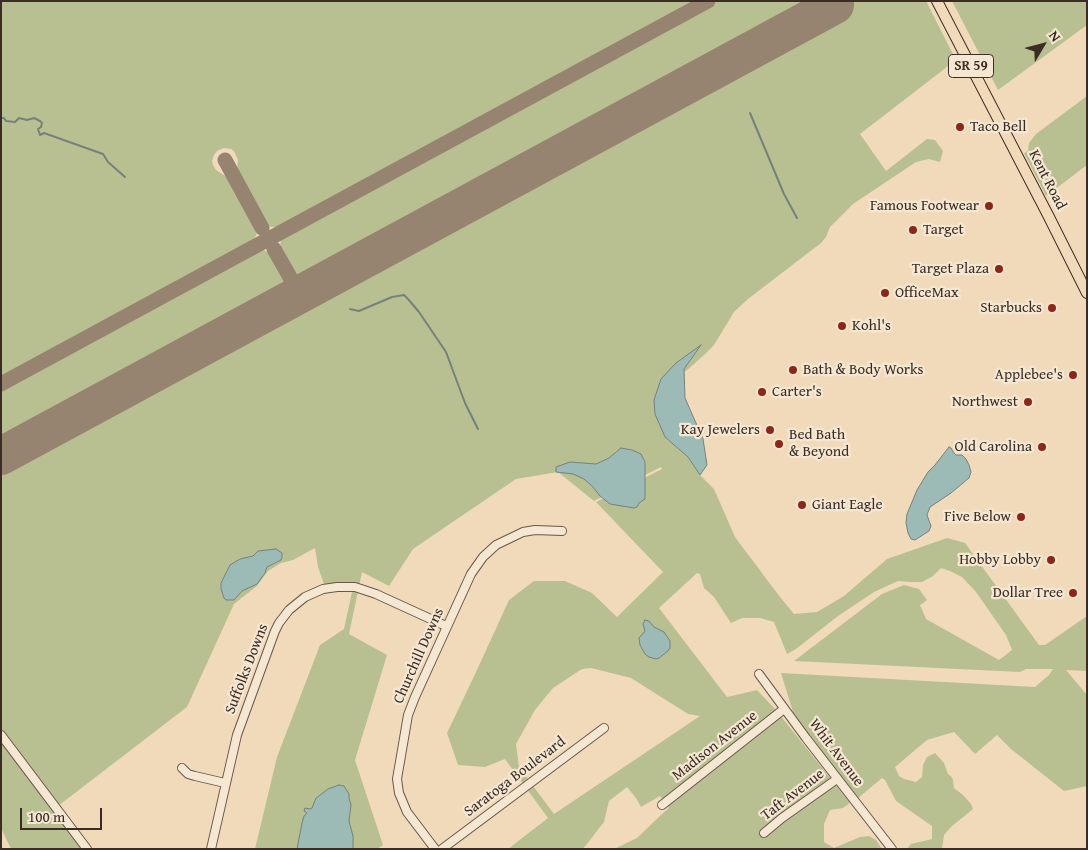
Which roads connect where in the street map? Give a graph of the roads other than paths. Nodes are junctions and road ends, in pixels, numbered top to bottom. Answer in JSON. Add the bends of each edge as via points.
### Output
{"nodes":[{"id":1,"x":937,"y":1,"type":"edge"},
{"id":2,"x":1087,"y":293,"type":"edge"},
{"id":3,"x":562,"y":531,"type":"dead end"},
{"id":4,"x":446,"y":626,"type":"junction"},
{"id":5,"x":759,"y":674,"type":"dead end"},
{"id":6,"x":784,"y":709,"type":"junction"},
{"id":7,"x":604,"y":728,"type":"dead end"},
{"id":8,"x":1,"y":736,"type":"edge"},
{"id":9,"x":182,"y":768,"type":"dead end"},
{"id":10,"x":837,"y":778,"type":"junction"},
{"id":11,"x":225,"y":783,"type":"junction"},
{"id":12,"x":662,"y":806,"type":"dead end"},
{"id":13,"x":764,"y":833,"type":"dead end"},
{"id":14,"x":86,"y":849,"type":"edge"},
{"id":15,"x":211,"y":849,"type":"edge"},
{"id":16,"x":435,"y":849,"type":"edge"},
{"id":17,"x":442,"y":849,"type":"edge"},
{"id":18,"x":892,"y":849,"type":"edge"}],
"edges":[{"from":1,"to":2,"type":"main road","name":"Kent Road","number":"SR 59"},
{"from":3,"to":4,"type":"street","name":"Churchill Downs","via":[[523,532],[489,550],[471,574]]},
{"from":4,"to":11,"type":"street","name":"Suffolks Downs","via":[[355,587],[327,588],[300,600],[275,631],[237,735]]},
{"from":4,"to":16,"type":"street","name":"Churchill Downs","via":[[408,715],[397,779],[407,812]]},
{"from":5,"to":6,"type":"street","name":"Whit Avenue"},
{"from":6,"to":10,"type":"street","name":"Whit Avenue"},
{"from":6,"to":12,"type":"street","name":"Madison Avenue"},
{"from":7,"to":17,"type":"street","name":"Saratoga Boulevard"},
{"from":8,"to":14,"type":"street"},
{"from":9,"to":11,"type":"street","via":[[188,774]]},
{"from":10,"to":13,"type":"street","name":"Taft Avenue"},
{"from":10,"to":18,"type":"street","name":"Whit Avenue"},
{"from":11,"to":15,"type":"street","name":"Suffolks Downs"}]}
